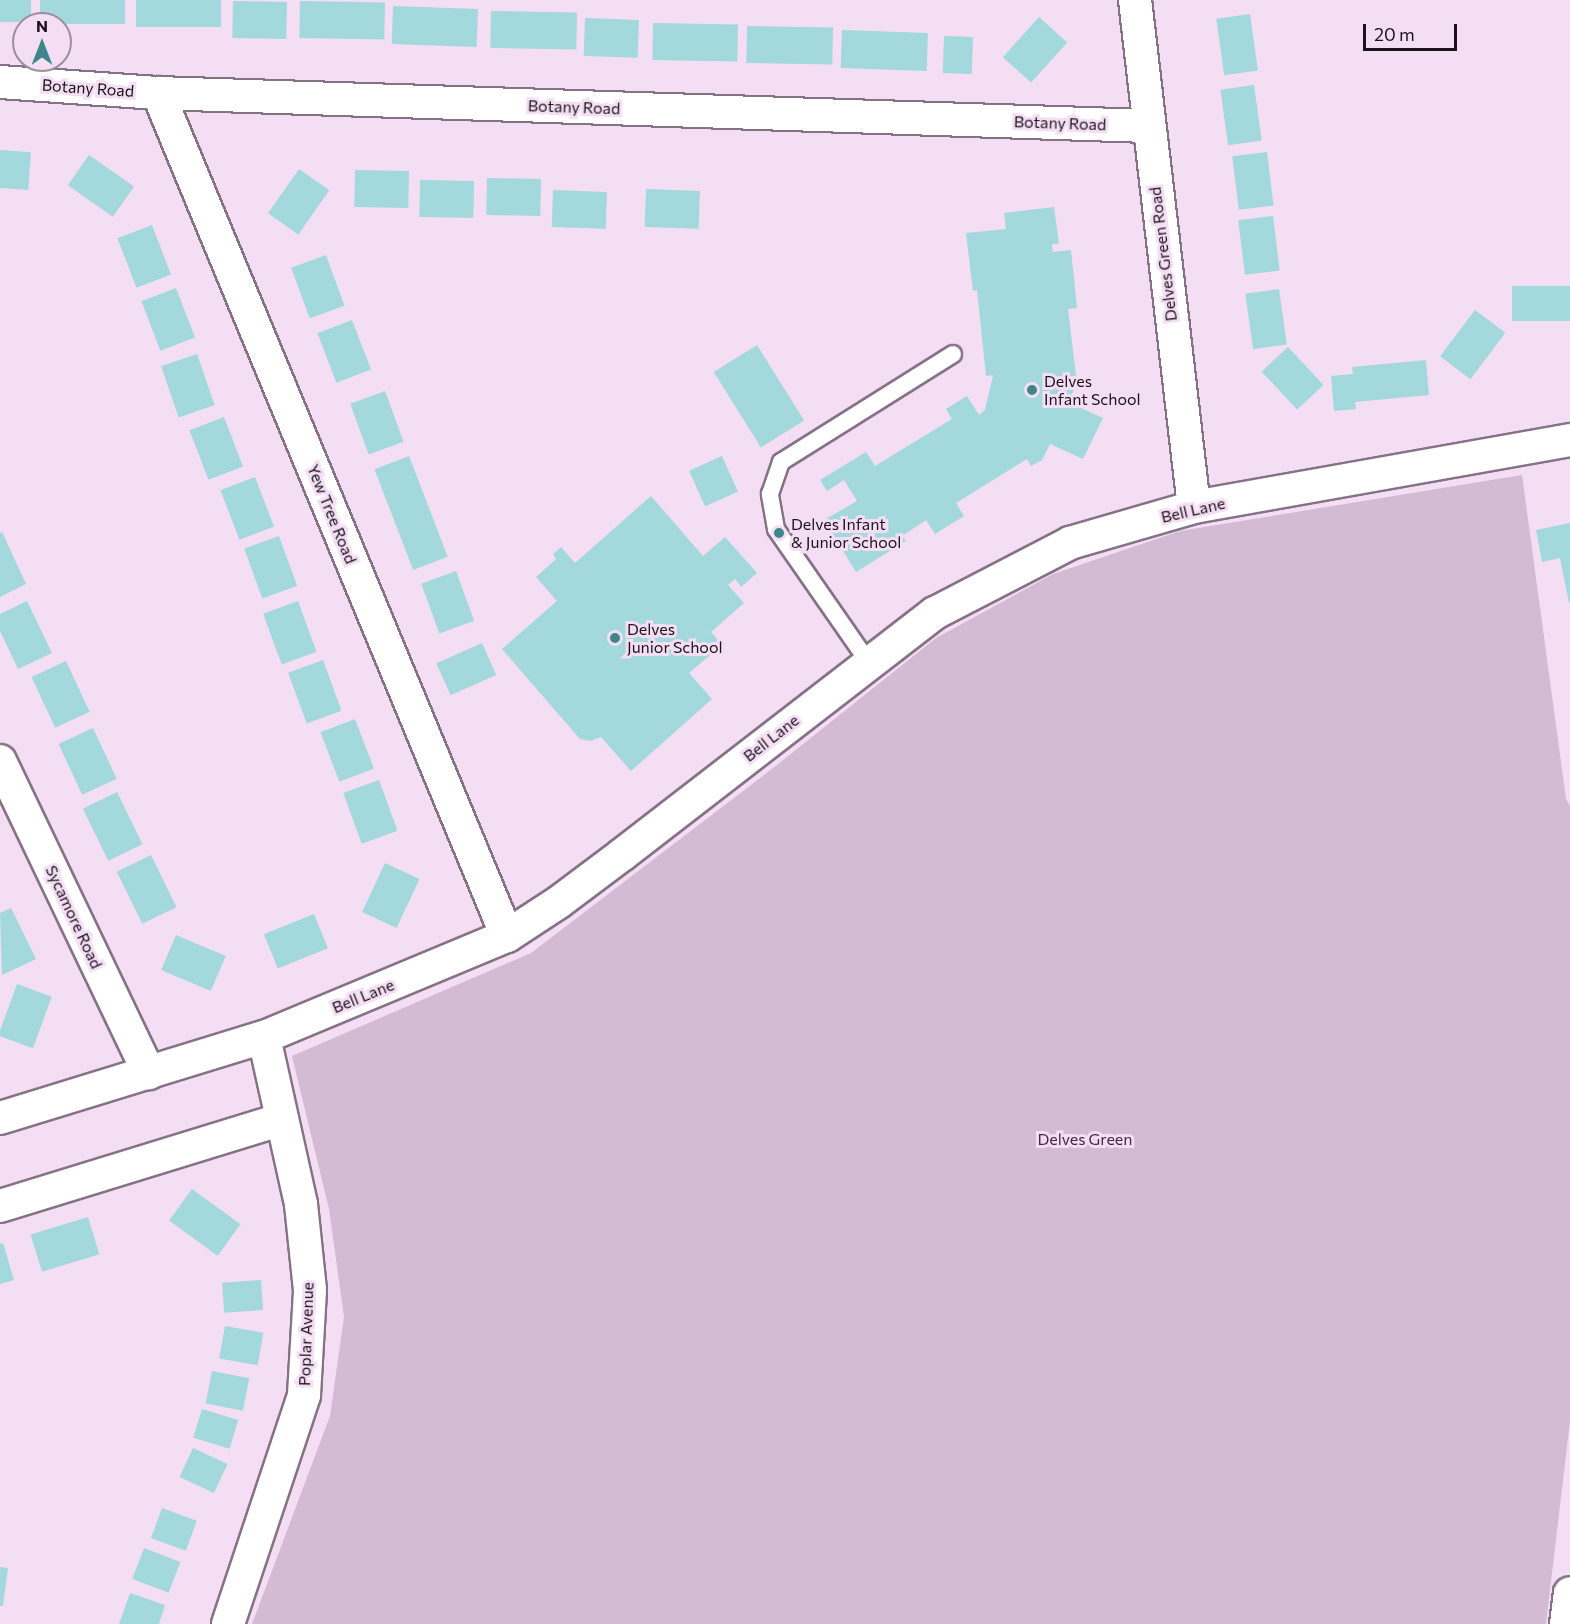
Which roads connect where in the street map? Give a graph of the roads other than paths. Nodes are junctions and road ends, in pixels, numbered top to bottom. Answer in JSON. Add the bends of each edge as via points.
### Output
{"nodes":[{"id":1,"x":1135,"y":0,"type":"edge"},
{"id":2,"x":0,"y":82,"type":"edge"},
{"id":3,"x":158,"y":93,"type":"junction"},
{"id":4,"x":1148,"y":126,"type":"junction"},
{"id":5,"x":953,"y":354,"type":"dead end"},
{"id":6,"x":1570,"y":440,"type":"edge"},
{"id":7,"x":1194,"y":507,"type":"junction"},
{"id":8,"x":869,"y":663,"type":"junction"},
{"id":9,"x":0,"y":760,"type":"edge"},
{"id":10,"x":507,"y":936,"type":"junction"},
{"id":11,"x":264,"y":1036,"type":"junction"},
{"id":12,"x":148,"y":1072,"type":"junction"},
{"id":13,"x":0,"y":1118,"type":"edge"},
{"id":14,"x":282,"y":1119,"type":"junction"},
{"id":15,"x":0,"y":1206,"type":"edge"},
{"id":16,"x":1570,"y":1593,"type":"edge"},
{"id":17,"x":228,"y":1624,"type":"edge"},
{"id":18,"x":1566,"y":1624,"type":"edge"}],
"edges":[{"from":1,"to":4,"type":"street","name":"Delves Green Road"},
{"from":2,"to":3,"type":"street","name":"Botany Road"},
{"from":3,"to":4,"type":"street","name":"Botany Road"},
{"from":3,"to":10,"type":"street","name":"Yew Tree Road"},
{"from":4,"to":7,"type":"street","name":"Delves Green Road"},
{"from":5,"to":8,"type":"lane","via":[[781,462],[770,494],[776,529]]},
{"from":6,"to":7,"type":"street","name":"Bell Lane"},
{"from":7,"to":8,"type":"street","name":"Bell Lane","via":[[1070,543],[935,613]]},
{"from":8,"to":10,"type":"street","name":"Bell Lane","via":[[623,854]]},
{"from":9,"to":12,"type":"street","name":"Sycamore Road"},
{"from":10,"to":11,"type":"street","name":"Bell Lane"},
{"from":11,"to":12,"type":"street","name":"Bell Lane"},
{"from":11,"to":14,"type":"street","name":"Poplar Avenue"},
{"from":12,"to":13,"type":"street","name":"Bell Lane"},
{"from":14,"to":15,"type":"street"},
{"from":14,"to":17,"type":"street","name":"Poplar Avenue","via":[[301,1203],[310,1290],[304,1395]]},
{"from":16,"to":18,"type":"street"}]}
